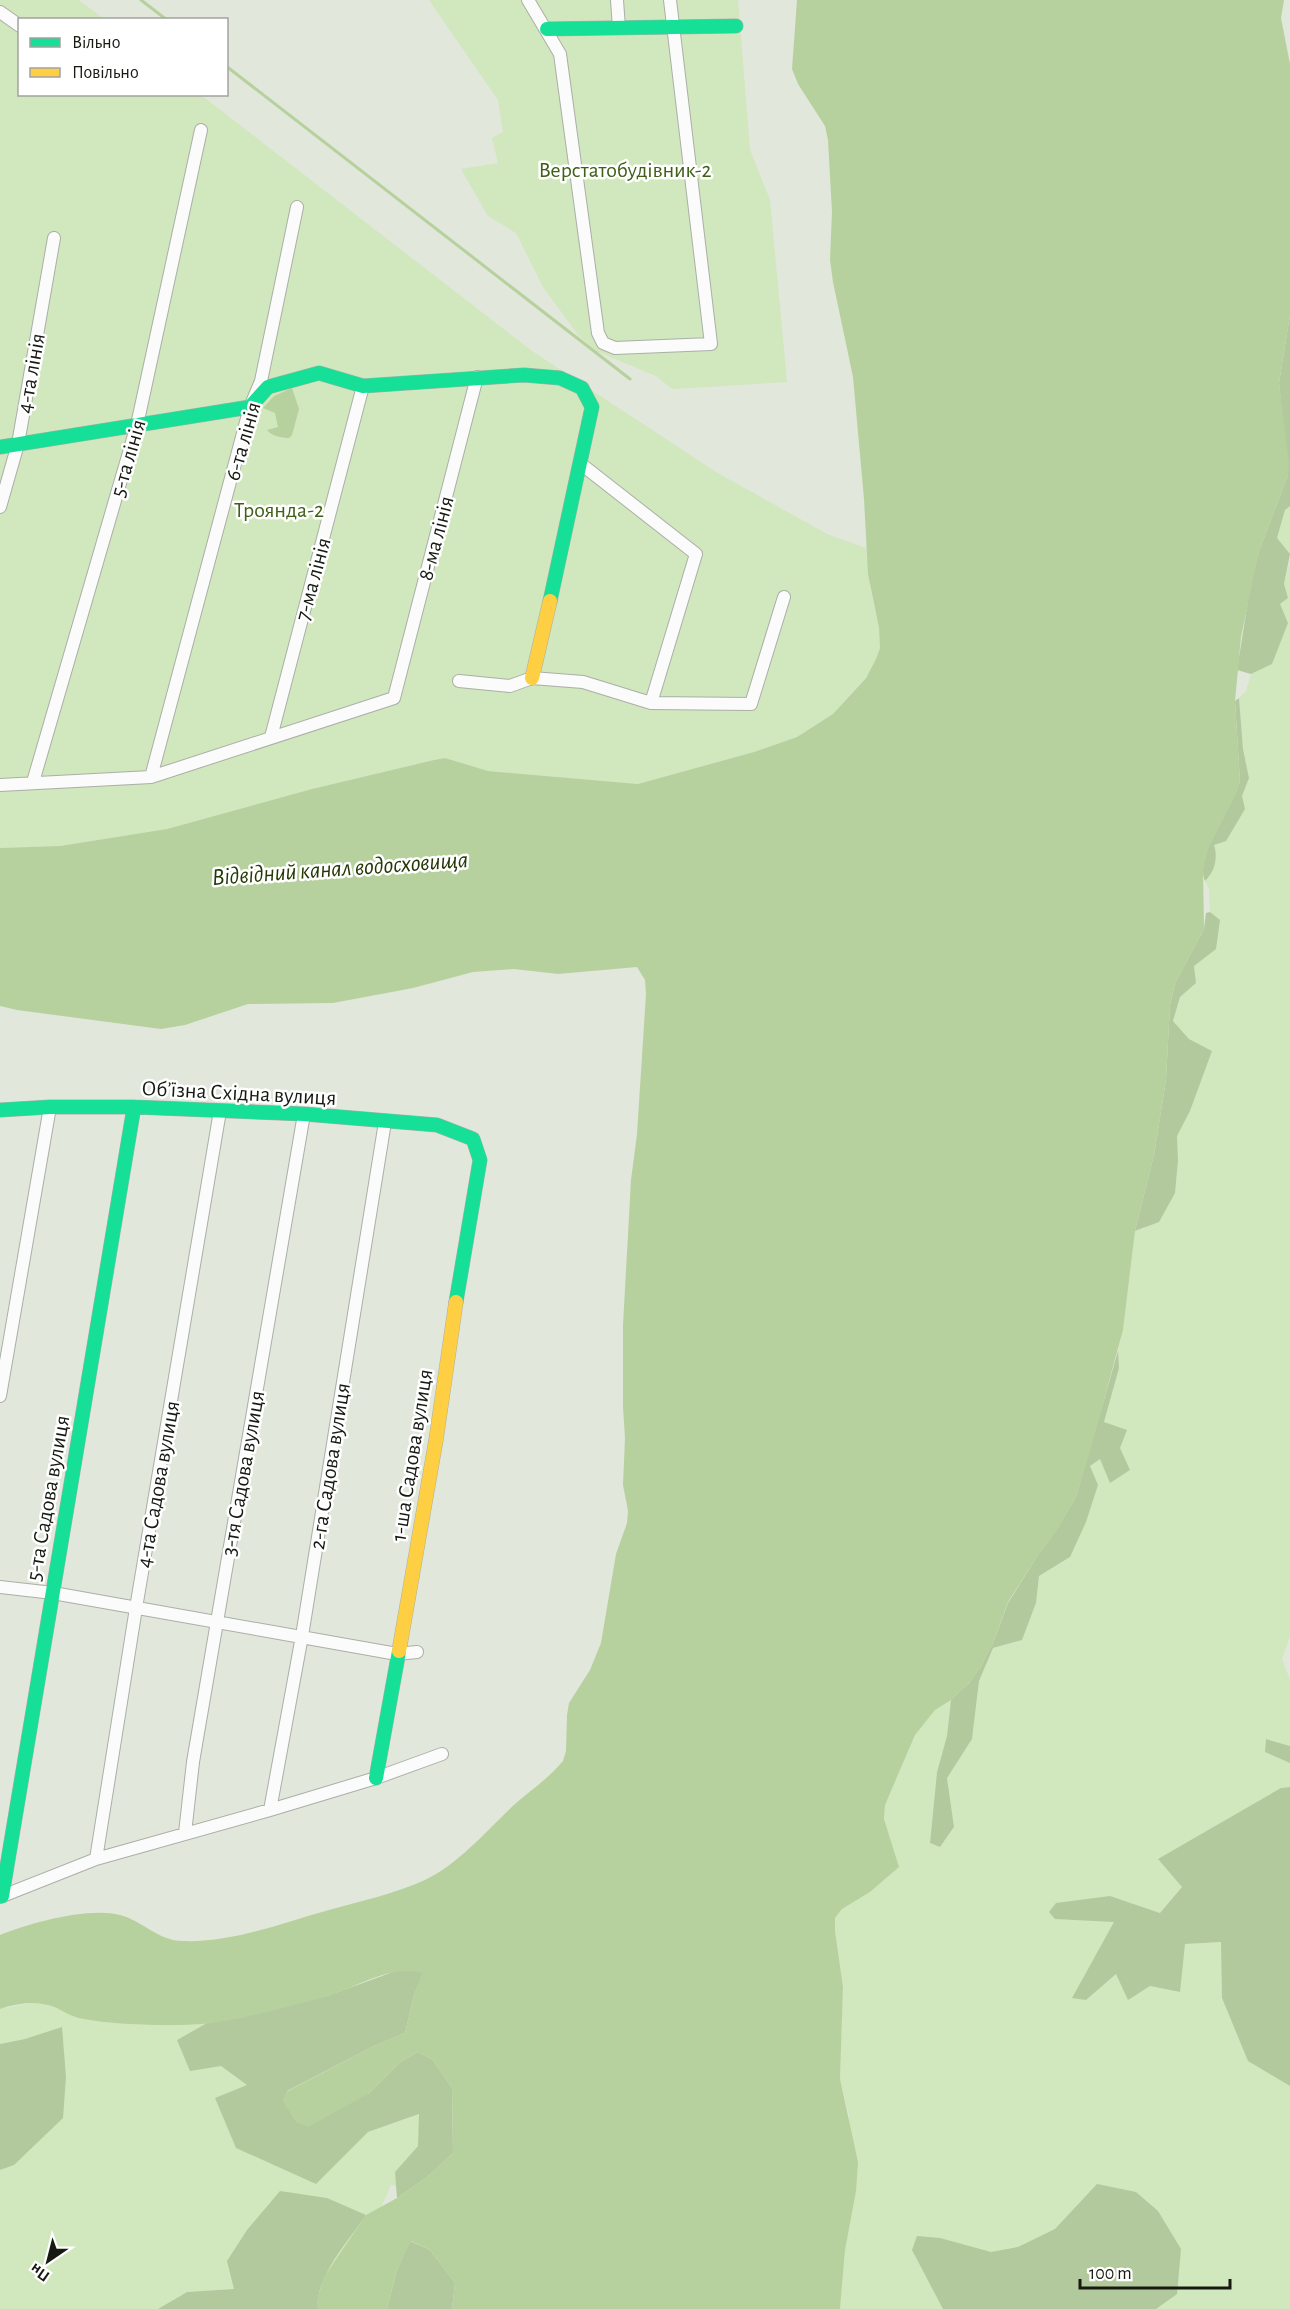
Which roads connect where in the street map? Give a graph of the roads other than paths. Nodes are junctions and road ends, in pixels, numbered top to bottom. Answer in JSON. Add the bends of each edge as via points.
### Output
{"nodes":[{"id":1,"x":528,"y":0,"type":"edge"},
{"id":2,"x":617,"y":0,"type":"edge"},
{"id":3,"x":670,"y":0,"type":"edge"},
{"id":4,"x":0,"y":12,"type":"edge"},
{"id":5,"x":18,"y":25,"type":"edge"},
{"id":6,"x":736,"y":26,"type":"dead end"},
{"id":7,"x":672,"y":27,"type":"junction"},
{"id":8,"x":619,"y":28,"type":"junction"},
{"id":9,"x":547,"y":29,"type":"junction"},
{"id":10,"x":201,"y":130,"type":"dead end"},
{"id":11,"x":297,"y":207,"type":"dead end"},
{"id":12,"x":54,"y":238,"type":"dead end"},
{"id":13,"x":477,"y":377,"type":"junction"},
{"id":14,"x":363,"y":386,"type":"junction"},
{"id":15,"x":250,"y":407,"type":"junction"},
{"id":16,"x":137,"y":425,"type":"junction"},
{"id":17,"x":18,"y":444,"type":"junction"},
{"id":18,"x":0,"y":447,"type":"edge"},
{"id":19,"x":581,"y":464,"type":"junction"},
{"id":20,"x":0,"y":507,"type":"edge"},
{"id":21,"x":784,"y":597,"type":"dead end"},
{"id":22,"x":532,"y":678,"type":"junction"},
{"id":23,"x":459,"y":681,"type":"dead end"},
{"id":24,"x":651,"y":703,"type":"junction"},
{"id":25,"x":271,"y":737,"type":"junction"},
{"id":26,"x":151,"y":777,"type":"junction"},
{"id":27,"x":33,"y":782,"type":"junction"},
{"id":28,"x":0,"y":785,"type":"edge"},
{"id":29,"x":50,"y":1107,"type":"junction"},
{"id":30,"x":134,"y":1107,"type":"junction"},
{"id":31,"x":0,"y":1110,"type":"edge"},
{"id":32,"x":220,"y":1111,"type":"junction"},
{"id":33,"x":304,"y":1114,"type":"junction"},
{"id":34,"x":385,"y":1122,"type":"junction"},
{"id":35,"x":473,"y":1139,"type":"joint"},
{"id":36,"x":0,"y":1396,"type":"edge"},
{"id":37,"x":0,"y":1587,"type":"edge"},
{"id":38,"x":53,"y":1593,"type":"junction"},
{"id":39,"x":136,"y":1608,"type":"junction"},
{"id":40,"x":217,"y":1623,"type":"junction"},
{"id":41,"x":302,"y":1636,"type":"junction"},
{"id":42,"x":417,"y":1652,"type":"dead end"},
{"id":43,"x":397,"y":1654,"type":"junction"},
{"id":44,"x":442,"y":1754,"type":"dead end"},
{"id":45,"x":376,"y":1778,"type":"junction"},
{"id":46,"x":270,"y":1810,"type":"junction"},
{"id":47,"x":185,"y":1833,"type":"junction"},
{"id":48,"x":96,"y":1859,"type":"junction"},
{"id":49,"x":1,"y":1897,"type":"edge"}],
"edges":[{"from":1,"to":9,"type":"street"},
{"from":2,"to":8,"type":"street"},
{"from":3,"to":7,"type":"street"},
{"from":4,"to":5,"type":"street"},
{"from":6,"to":7,"type":"street"},
{"from":7,"to":8,"type":"street"},
{"from":7,"to":9,"type":"street","via":[[711,344],[615,348],[603,343],[598,333],[560,54]]},
{"from":8,"to":9,"type":"street"},
{"from":10,"to":16,"type":"street","name":"5-та лінія"},
{"from":11,"to":15,"type":"street","name":"6-та лінія","via":[[261,381]]},
{"from":12,"to":17,"type":"street","name":"4-та лінія"},
{"from":13,"to":14,"type":"street"},
{"from":13,"to":19,"type":"street","via":[[560,378],[582,388],[592,407]]},
{"from":13,"to":25,"type":"street","name":"8-ма лінія","via":[[394,698]]},
{"from":14,"to":15,"type":"street","via":[[319,373],[268,387]]},
{"from":14,"to":25,"type":"street","name":"7-ма лінія"},
{"from":15,"to":16,"type":"street"},
{"from":15,"to":26,"type":"street","name":"6-та лінія"},
{"from":16,"to":17,"type":"street"},
{"from":16,"to":27,"type":"street","name":"5-та лінія"},
{"from":17,"to":18,"type":"street"},
{"from":17,"to":20,"type":"street","name":"4-та лінія"},
{"from":19,"to":22,"type":"street"},
{"from":19,"to":24,"type":"street","via":[[696,554]]},
{"from":21,"to":24,"type":"street","via":[[751,704]]},
{"from":22,"to":23,"type":"street","via":[[510,686]]},
{"from":22,"to":24,"type":"street","via":[[583,682]]},
{"from":25,"to":26,"type":"street"},
{"from":26,"to":27,"type":"street"},
{"from":27,"to":28,"type":"street"},
{"from":29,"to":30,"type":"street","name":"Обʼїзна Східна вулиця"},
{"from":29,"to":31,"type":"street","name":"Обʼїзна Східна вулиця"},
{"from":29,"to":36,"type":"street"},
{"from":30,"to":32,"type":"street","name":"Обʼїзна Східна вулиця"},
{"from":30,"to":38,"type":"street","name":"5-та Садова вулиця"},
{"from":32,"to":33,"type":"street","name":"Обʼїзна Східна вулиця"},
{"from":32,"to":39,"type":"street","name":"4-та Садова вулиця"},
{"from":33,"to":34,"type":"street","name":"Обʼїзна Східна вулиця"},
{"from":33,"to":40,"type":"street","name":"3-тя Садова вулиця"},
{"from":34,"to":35,"type":"street","name":"Обʼїзна Східна вулиця","via":[[437,1125]]},
{"from":34,"to":41,"type":"street","name":"2-га Садова вулиця"},
{"from":35,"to":43,"type":"street","name":"1-ша Садова вулиця","via":[[480,1160],[436,1440]]},
{"from":37,"to":38,"type":"street"},
{"from":38,"to":39,"type":"street"},
{"from":38,"to":49,"type":"street","name":"5-та Садова вулиця"},
{"from":39,"to":40,"type":"street"},
{"from":39,"to":48,"type":"street","name":"4-та Садова вулиця"},
{"from":40,"to":41,"type":"street"},
{"from":40,"to":47,"type":"street","name":"3-тя Садова вулиця"},
{"from":41,"to":43,"type":"street"},
{"from":41,"to":46,"type":"street","name":"2-га Садова вулиця"},
{"from":42,"to":43,"type":"street"},
{"from":43,"to":45,"type":"street","name":"1-ша Садова вулиця"},
{"from":44,"to":45,"type":"street"},
{"from":45,"to":46,"type":"street"},
{"from":46,"to":47,"type":"street"},
{"from":47,"to":48,"type":"street"},
{"from":48,"to":49,"type":"street"}]}
